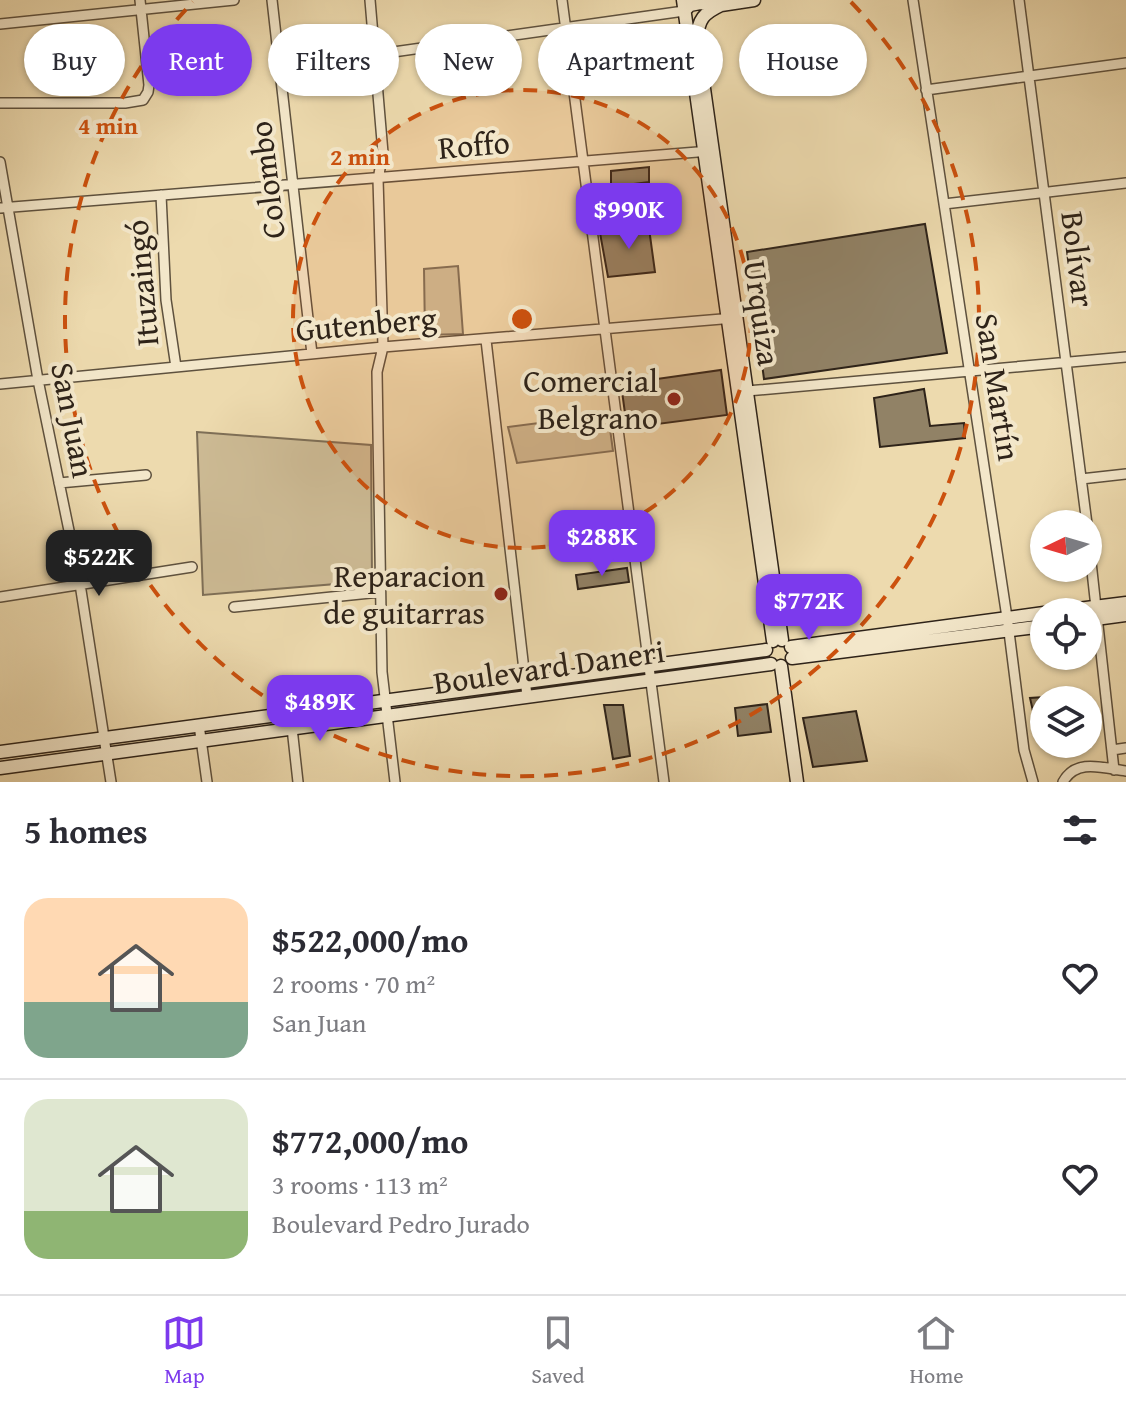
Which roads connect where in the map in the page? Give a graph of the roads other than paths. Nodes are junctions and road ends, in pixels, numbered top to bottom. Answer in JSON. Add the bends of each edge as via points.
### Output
{"nodes":[{"id":1,"x":234,"y":0,"type":"edge"},
{"id":2,"x":272,"y":0,"type":"edge"},
{"id":3,"x":370,"y":0,"type":"edge"},
{"id":4,"x":562,"y":0,"type":"edge"},
{"id":5,"x":754,"y":0,"type":"edge"},
{"id":6,"x":913,"y":0,"type":"edge"},
{"id":7,"x":1019,"y":0,"type":"edge"},
{"id":8,"x":140,"y":5,"type":"edge"},
{"id":9,"x":721,"y":5,"type":"junction"},
{"id":10,"x":684,"y":6,"type":"edge"},
{"id":11,"x":0,"y":24,"type":"edge"},
{"id":12,"x":275,"y":24,"type":"edge"},
{"id":13,"x":372,"y":24,"type":"edge"},
{"id":14,"x":565,"y":24,"type":"edge"},
{"id":15,"x":592,"y":24,"type":"edge"},
{"id":16,"x":538,"y":33,"type":"edge"},
{"id":17,"x":399,"y":52,"type":"edge"},
{"id":18,"x":1126,"y":63,"type":"edge"},
{"id":19,"x":1029,"y":76,"type":"junction"},
{"id":20,"x":926,"y":90,"type":"junction"},
{"id":21,"x":283,"y":96,"type":"edge"},
{"id":22,"x":378,"y":96,"type":"edge"},
{"id":23,"x":575,"y":96,"type":"edge"},
{"id":24,"x":0,"y":103,"type":"edge"},
{"id":25,"x":708,"y":151,"type":"junction"},
{"id":26,"x":0,"y":162,"type":"edge"},
{"id":27,"x":584,"y":162,"type":"junction"},
{"id":28,"x":378,"y":179,"type":"junction"},
{"id":29,"x":294,"y":183,"type":"junction"},
{"id":30,"x":1126,"y":183,"type":"edge"},
{"id":31,"x":1044,"y":192,"type":"junction"},
{"id":32,"x":161,"y":195,"type":"junction"},
{"id":33,"x":944,"y":204,"type":"junction"},
{"id":34,"x":4,"y":208,"type":"edge"},
{"id":35,"x":732,"y":318,"type":"junction"},
{"id":36,"x":606,"y":331,"type":"junction"},
{"id":37,"x":486,"y":340,"type":"junction"},
{"id":38,"x":383,"y":347,"type":"junction"},
{"id":39,"x":312,"y":354,"type":"junction"},
{"id":40,"x":1126,"y":357,"type":"edge"},
{"id":41,"x":1066,"y":362,"type":"junction"},
{"id":42,"x":176,"y":367,"type":"junction"},
{"id":43,"x":970,"y":372,"type":"junction"},
{"id":44,"x":38,"y":380,"type":"junction"},
{"id":45,"x":0,"y":384,"type":"edge"},
{"id":46,"x":747,"y":391,"type":"junction"},
{"id":47,"x":1126,"y":474,"type":"edge"},
{"id":48,"x":146,"y":475,"type":"dead end"},
{"id":49,"x":1081,"y":479,"type":"junction"},
{"id":50,"x":59,"y":483,"type":"junction"},
{"id":51,"x":1085,"y":510,"type":"edge"},
{"id":52,"x":192,"y":567,"type":"dead end"},
{"id":53,"x":80,"y":584,"type":"junction"},
{"id":54,"x":380,"y":592,"type":"junction"},
{"id":55,"x":0,"y":597,"type":"edge"},
{"id":56,"x":1126,"y":603,"type":"edge"},
{"id":57,"x":234,"y":607,"type":"dead end"},
{"id":58,"x":1102,"y":612,"type":"edge"},
{"id":59,"x":1102,"y":615,"type":"edge"},
{"id":60,"x":1126,"y":615,"type":"edge"},
{"id":61,"x":1030,"y":617,"type":"edge"},
{"id":62,"x":1008,"y":624,"type":"junction"},
{"id":63,"x":1030,"y":625,"type":"edge"},
{"id":64,"x":781,"y":647,"type":"junction"},
{"id":65,"x":709,"y":658,"type":"junction"},
{"id":66,"x":776,"y":665,"type":"junction"},
{"id":67,"x":649,"y":666,"type":"junction"},
{"id":68,"x":1102,"y":670,"type":"edge"},
{"id":69,"x":710,"y":672,"type":"junction"},
{"id":70,"x":650,"y":680,"type":"junction"},
{"id":71,"x":526,"y":682,"type":"junction"},
{"id":72,"x":527,"y":696,"type":"junction"},
{"id":73,"x":384,"y":701,"type":"junction"},
{"id":74,"x":386,"y":716,"type":"junction"},
{"id":75,"x":262,"y":717,"type":"junction"},
{"id":76,"x":199,"y":725,"type":"junction"},
{"id":77,"x":292,"y":728,"type":"junction"},
{"id":78,"x":264,"y":732,"type":"junction"},
{"id":79,"x":105,"y":738,"type":"junction"},
{"id":80,"x":201,"y":740,"type":"junction"},
{"id":81,"x":1126,"y":748,"type":"edge"},
{"id":82,"x":1112,"y":750,"type":"junction"},
{"id":83,"x":0,"y":752,"type":"edge"},
{"id":84,"x":107,"y":753,"type":"junction"},
{"id":85,"x":0,"y":768,"type":"edge"},
{"id":86,"x":1114,"y":770,"type":"junction"},
{"id":87,"x":1126,"y":771,"type":"edge"},
{"id":88,"x":111,"y":782,"type":"edge"},
{"id":89,"x":207,"y":782,"type":"edge"},
{"id":90,"x":298,"y":782,"type":"edge"},
{"id":91,"x":395,"y":782,"type":"edge"},
{"id":92,"x":664,"y":782,"type":"edge"},
{"id":93,"x":797,"y":782,"type":"edge"},
{"id":94,"x":1033,"y":782,"type":"edge"},
{"id":95,"x":1063,"y":782,"type":"edge"}],
"edges":[{"from":1,"to":8,"type":"street"},
{"from":2,"to":12,"type":"street","name":"Colombo"},
{"from":3,"to":13,"type":"street"},
{"from":4,"to":14,"type":"street"},
{"from":5,"to":9,"type":"main road"},
{"from":6,"to":20,"type":"street","name":"San Martín"},
{"from":7,"to":19,"type":"street","name":"Bolívar"},
{"from":8,"to":11,"type":"street"},
{"from":8,"to":24,"type":"street","via":[[149,85],[143,100]]},
{"from":9,"to":10,"type":"main road"},
{"from":9,"to":25,"type":"main road","name":"Urquiza","via":[[705,12],[698,24]]},
{"from":10,"to":15,"type":"street"},
{"from":10,"to":25,"type":"main road","name":"Urquiza"},
{"from":16,"to":17,"type":"street"},
{"from":18,"to":19,"type":"street"},
{"from":19,"to":20,"type":"street"},
{"from":19,"to":31,"type":"street","name":"Bolívar"},
{"from":20,"to":33,"type":"street","name":"San Martín"},
{"from":21,"to":29,"type":"street","name":"Colombo"},
{"from":22,"to":28,"type":"street","via":[[383,153]]},
{"from":23,"to":27,"type":"street"},
{"from":25,"to":27,"type":"street","name":"Roffo"},
{"from":25,"to":35,"type":"main road","name":"Urquiza"},
{"from":26,"to":34,"type":"street","name":"San Juan"},
{"from":27,"to":28,"type":"street","name":"Roffo"},
{"from":27,"to":36,"type":"street"},
{"from":28,"to":29,"type":"street","name":"Roffo"},
{"from":28,"to":38,"type":"street"},
{"from":29,"to":32,"type":"street","name":"Roffo"},
{"from":29,"to":39,"type":"street","name":"Colombo"},
{"from":30,"to":31,"type":"street"},
{"from":31,"to":33,"type":"street"},
{"from":31,"to":41,"type":"street","name":"Bolívar"},
{"from":32,"to":34,"type":"street","name":"Roffo"},
{"from":32,"to":42,"type":"street","name":"Ituzaingó","via":[[166,300]]},
{"from":33,"to":43,"type":"street","name":"San Martín"},
{"from":34,"to":44,"type":"street","name":"San Juan"},
{"from":35,"to":36,"type":"street","name":"Gutenberg"},
{"from":35,"to":46,"type":"main road","name":"Urquiza"},
{"from":35,"to":64,"type":"main road","name":"Urquiza"},
{"from":36,"to":37,"type":"street","name":"Gutenberg"},
{"from":36,"to":67,"type":"street"},
{"from":37,"to":38,"type":"street","name":"Gutenberg"},
{"from":37,"to":71,"type":"street"},
{"from":38,"to":39,"type":"street","name":"Gutenberg"},
{"from":38,"to":54,"type":"street","via":[[377,372]]},
{"from":39,"to":42,"type":"street","name":"Gutenberg"},
{"from":40,"to":41,"type":"street"},
{"from":41,"to":43,"type":"street"},
{"from":41,"to":49,"type":"street","name":"Bolívar"},
{"from":42,"to":44,"type":"street","name":"Gutenberg"},
{"from":43,"to":46,"type":"street"},
{"from":43,"to":62,"type":"street","name":"San Martín"},
{"from":44,"to":45,"type":"street","name":"Gutenberg"},
{"from":44,"to":50,"type":"street","name":"San Juan"},
{"from":46,"to":64,"type":"main road","name":"Urquiza"},
{"from":47,"to":49,"type":"street"},
{"from":48,"to":50,"type":"street"},
{"from":49,"to":51,"type":"street","name":"Bolívar"},
{"from":50,"to":53,"type":"street","name":"San Juan"},
{"from":52,"to":53,"type":"street"},
{"from":53,"to":55,"type":"street"},
{"from":53,"to":79,"type":"street","name":"San Juan"},
{"from":54,"to":57,"type":"street"},
{"from":54,"to":73,"type":"street"},
{"from":56,"to":58,"type":"main road"},
{"from":59,"to":60,"type":"main road"},
{"from":61,"to":62,"type":"main road"},
{"from":62,"to":63,"type":"main road"},
{"from":62,"to":64,"type":"main road","name":"Boulevard Daneri"},
{"from":62,"to":94,"type":"street","name":"San Martín"},
{"from":64,"to":65,"type":"main road","name":"Boulevard Daneri"},
{"from":64,"to":66,"type":"main road"},
{"from":64,"to":66,"type":"main road","via":[[767,658]]},
{"from":65,"to":67,"type":"main road","name":"Boulevard Daneri"},
{"from":65,"to":69,"type":"main road"},
{"from":66,"to":69,"type":"main road","name":"Boulevard Daneri"},
{"from":66,"to":93,"type":"main road"},
{"from":67,"to":70,"type":"street"},
{"from":67,"to":71,"type":"main road","name":"Boulevard Daneri"},
{"from":68,"to":82,"type":"street"},
{"from":69,"to":70,"type":"main road","name":"Boulevard Daneri"},
{"from":70,"to":72,"type":"main road","name":"Boulevard Daneri"},
{"from":70,"to":92,"type":"street"},
{"from":71,"to":72,"type":"street"},
{"from":71,"to":73,"type":"main road","name":"Boulevard Daneri"},
{"from":72,"to":74,"type":"main road","name":"Boulevard Daneri"},
{"from":73,"to":74,"type":"street"},
{"from":73,"to":75,"type":"main road","name":"Boulevard Daneri"},
{"from":74,"to":77,"type":"main road","name":"Boulevard Daneri"},
{"from":74,"to":91,"type":"street"},
{"from":75,"to":76,"type":"main road","name":"Boulevard Daneri"},
{"from":75,"to":78,"type":"main road"},
{"from":76,"to":79,"type":"main road","name":"Boulevard Daneri"},
{"from":76,"to":80,"type":"street"},
{"from":77,"to":78,"type":"main road","name":"Boulevard Daneri"},
{"from":77,"to":90,"type":"street"},
{"from":78,"to":80,"type":"main road","name":"Boulevard Daneri"},
{"from":79,"to":83,"type":"main road","name":"Boulevard Daneri"},
{"from":79,"to":84,"type":"street","name":"San Juan"},
{"from":80,"to":84,"type":"main road","name":"Boulevard Daneri"},
{"from":80,"to":89,"type":"street"},
{"from":81,"to":82,"type":"street"},
{"from":82,"to":86,"type":"street"},
{"from":84,"to":85,"type":"main road","name":"Boulevard Daneri"},
{"from":84,"to":88,"type":"street","name":"San Juan"},
{"from":86,"to":87,"type":"street"},
{"from":86,"to":95,"type":"street","via":[[1079,766]]}]}
